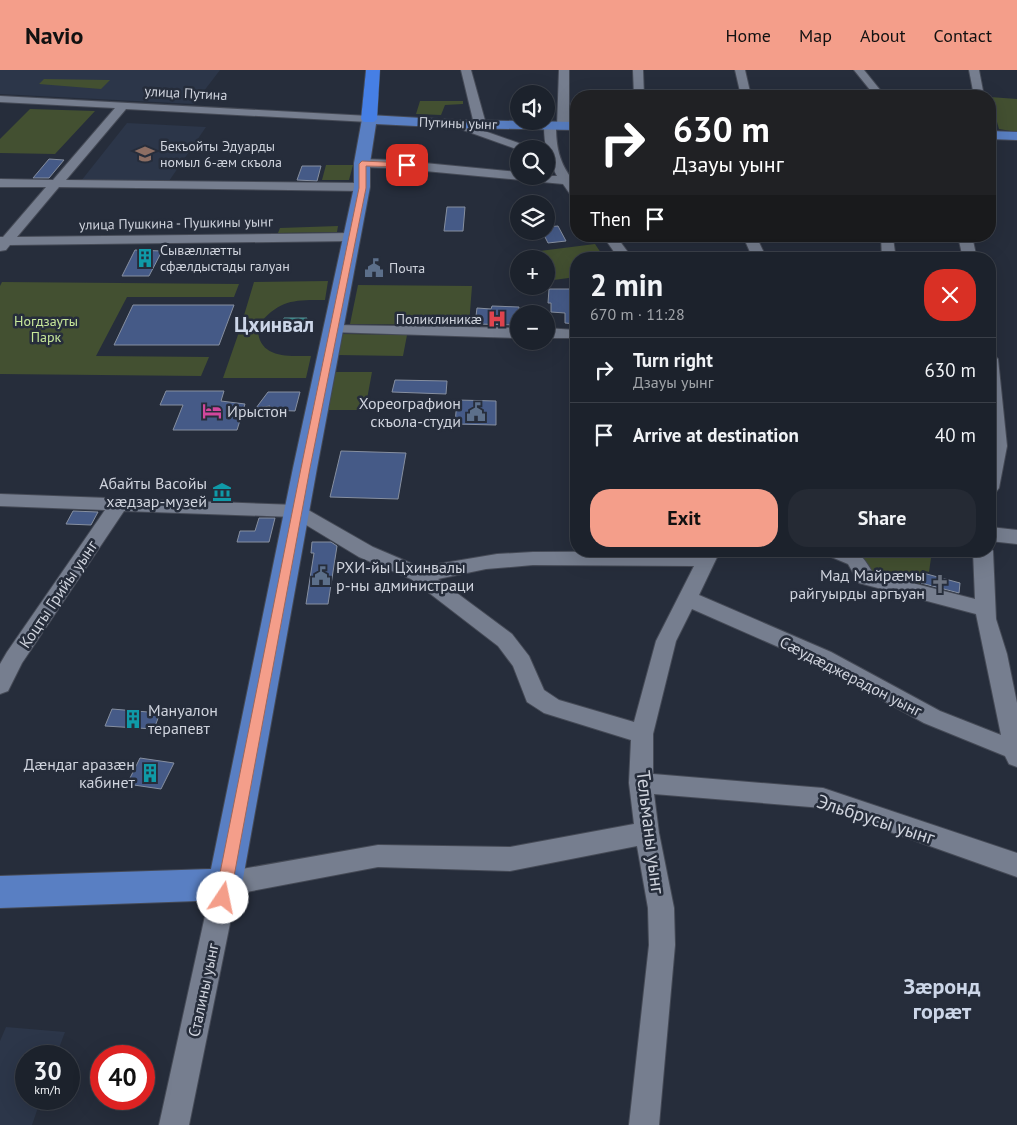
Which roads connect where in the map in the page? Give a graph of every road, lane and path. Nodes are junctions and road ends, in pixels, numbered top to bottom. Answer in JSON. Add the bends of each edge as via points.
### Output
{"nodes":[{"id":1,"x":374,"y":70,"type":"edge"},
{"id":2,"x":466,"y":70,"type":"edge"},
{"id":3,"x":564,"y":70,"type":"edge"},
{"id":4,"x":638,"y":70,"type":"edge"},
{"id":5,"x":740,"y":70,"type":"edge"},
{"id":6,"x":859,"y":70,"type":"edge"},
{"id":7,"x":974,"y":70,"type":"edge"},
{"id":8,"x":639,"y":90,"type":"edge"},
{"id":9,"x":745,"y":90,"type":"edge"},
{"id":10,"x":875,"y":90,"type":"edge"},
{"id":11,"x":978,"y":90,"type":"edge"},
{"id":12,"x":0,"y":99,"type":"edge"},
{"id":13,"x":124,"y":105,"type":"junction"},
{"id":14,"x":370,"y":119,"type":"junction"},
{"id":15,"x":456,"y":124,"type":"junction"},
{"id":16,"x":480,"y":124,"type":"junction"},
{"id":17,"x":563,"y":126,"type":"edge"},
{"id":18,"x":996,"y":135,"type":"edge"},
{"id":19,"x":1017,"y":136,"type":"edge"},
{"id":20,"x":552,"y":140,"type":"edge"},
{"id":21,"x":510,"y":143,"type":"edge"},
{"id":22,"x":362,"y":164,"type":"junction"},
{"id":23,"x":555,"y":167,"type":"edge"},
{"id":24,"x":510,"y":175,"type":"edge"},
{"id":25,"x":555,"y":180,"type":"edge"},
{"id":26,"x":566,"y":181,"type":"junction"},
{"id":27,"x":0,"y":183,"type":"edge"},
{"id":28,"x":56,"y":184,"type":"junction"},
{"id":29,"x":570,"y":186,"type":"edge"},
{"id":30,"x":362,"y":188,"type":"junction"},
{"id":31,"x":352,"y":237,"type":"junction"},
{"id":32,"x":2,"y":244,"type":"edge"},
{"id":33,"x":334,"y":329,"type":"junction"},
{"id":34,"x":510,"y":333,"type":"edge"},
{"id":35,"x":555,"y":333,"type":"edge"},
{"id":36,"x":570,"y":334,"type":"edge"},
{"id":37,"x":0,"y":500,"type":"edge"},
{"id":38,"x":119,"y":504,"type":"junction"},
{"id":39,"x":297,"y":511,"type":"junction"},
{"id":40,"x":996,"y":534,"type":"edge"},
{"id":41,"x":1017,"y":536,"type":"edge"},
{"id":42,"x":570,"y":557,"type":"edge"},
{"id":43,"x":708,"y":557,"type":"edge"},
{"id":44,"x":850,"y":557,"type":"edge"},
{"id":45,"x":983,"y":557,"type":"edge"},
{"id":46,"x":418,"y":574,"type":"junction"},
{"id":47,"x":689,"y":599,"type":"junction"},
{"id":48,"x":985,"y":609,"type":"junction"},
{"id":49,"x":7,"y":658,"type":"edge"},
{"id":50,"x":0,"y":684,"type":"edge"},
{"id":51,"x":642,"y":734,"type":"junction"},
{"id":52,"x":1016,"y":753,"type":"edge"},
{"id":53,"x":641,"y":783,"type":"junction"},
{"id":54,"x":647,"y":833,"type":"junction"},
{"id":55,"x":1017,"y":864,"type":"edge"},
{"id":56,"x":226,"y":884,"type":"junction"},
{"id":57,"x":0,"y":892,"type":"edge"},
{"id":58,"x":174,"y":1125,"type":"edge"},
{"id":59,"x":644,"y":1125,"type":"edge"}],
"edges":[{"from":1,"to":14,"type":"highway"},
{"from":2,"to":16,"type":"street"},
{"from":3,"to":17,"type":"street"},
{"from":4,"to":8,"type":"street"},
{"from":5,"to":9,"type":"street"},
{"from":6,"to":10,"type":"street"},
{"from":7,"to":11,"type":"street"},
{"from":12,"to":13,"type":"street","name":"улица Путина"},
{"from":13,"to":14,"type":"street","name":"улица Путина"},
{"from":13,"to":28,"type":"street"},
{"from":14,"to":15,"type":"main road","name":"Путины уынг"},
{"from":14,"to":22,"type":"main road","name":"Сталины уынг"},
{"from":15,"to":16,"type":"main road","name":"Путины уынг"},
{"from":15,"to":21,"type":"street"},
{"from":16,"to":17,"type":"main road","name":"Путины уынг"},
{"from":17,"to":20,"type":"street"},
{"from":18,"to":19,"type":"main road"},
{"from":22,"to":24,"type":"street"},
{"from":22,"to":30,"type":"main road","name":"Сталины уынг"},
{"from":23,"to":26,"type":"street"},
{"from":25,"to":26,"type":"street"},
{"from":26,"to":29,"type":"street"},
{"from":27,"to":28,"type":"street"},
{"from":28,"to":30,"type":"street"},
{"from":28,"to":32,"type":"street"},
{"from":30,"to":31,"type":"main road","name":"Сталины уынг"},
{"from":31,"to":32,"type":"street","name":"улица Пушкина - Пушкины уынг"},
{"from":31,"to":33,"type":"main road","name":"Сталины уынг"},
{"from":33,"to":34,"type":"street"},
{"from":33,"to":39,"type":"main road","name":"Сталины уынг"},
{"from":35,"to":36,"type":"street"},
{"from":37,"to":38,"type":"street"},
{"from":38,"to":39,"type":"street"},
{"from":38,"to":49,"type":"street","name":"Коцты Грийы уынг"},
{"from":39,"to":46,"type":"street","via":[[366,552]]},
{"from":39,"to":56,"type":"main road","name":"Сталины уынг"},
{"from":40,"to":41,"type":"street"},
{"from":42,"to":46,"type":"street","via":[[505,560]]},
{"from":43,"to":47,"type":"street","name":"Тельманы уынг"},
{"from":44,"to":48,"type":"street","via":[[855,559],[866,578]]},
{"from":45,"to":48,"type":"street"},
{"from":46,"to":51,"type":"street","via":[[506,640],[522,662],[535,696],[552,707]]},
{"from":47,"to":51,"type":"street","name":"Тельманы уынг","via":[[666,641]]},
{"from":47,"to":52,"type":"street","name":"Сæудæджерадон уынг","via":[[824,658],[932,717]]},
{"from":48,"to":52,"type":"street"},
{"from":49,"to":50,"type":"street","name":"Коцты Грийы уынг"},
{"from":51,"to":53,"type":"street","name":"Тельманы уынг"},
{"from":53,"to":54,"type":"street","name":"Тельманы уынг"},
{"from":53,"to":55,"type":"street","name":"Эльбрусы уынг","via":[[823,798]]},
{"from":54,"to":56,"type":"street","via":[[510,859],[378,856]]},
{"from":54,"to":59,"type":"street","name":"Тельманы уынг","via":[[661,908],[662,945]]},
{"from":56,"to":57,"type":"main road"},
{"from":56,"to":58,"type":"street","name":"Сталины уынг"}]}
